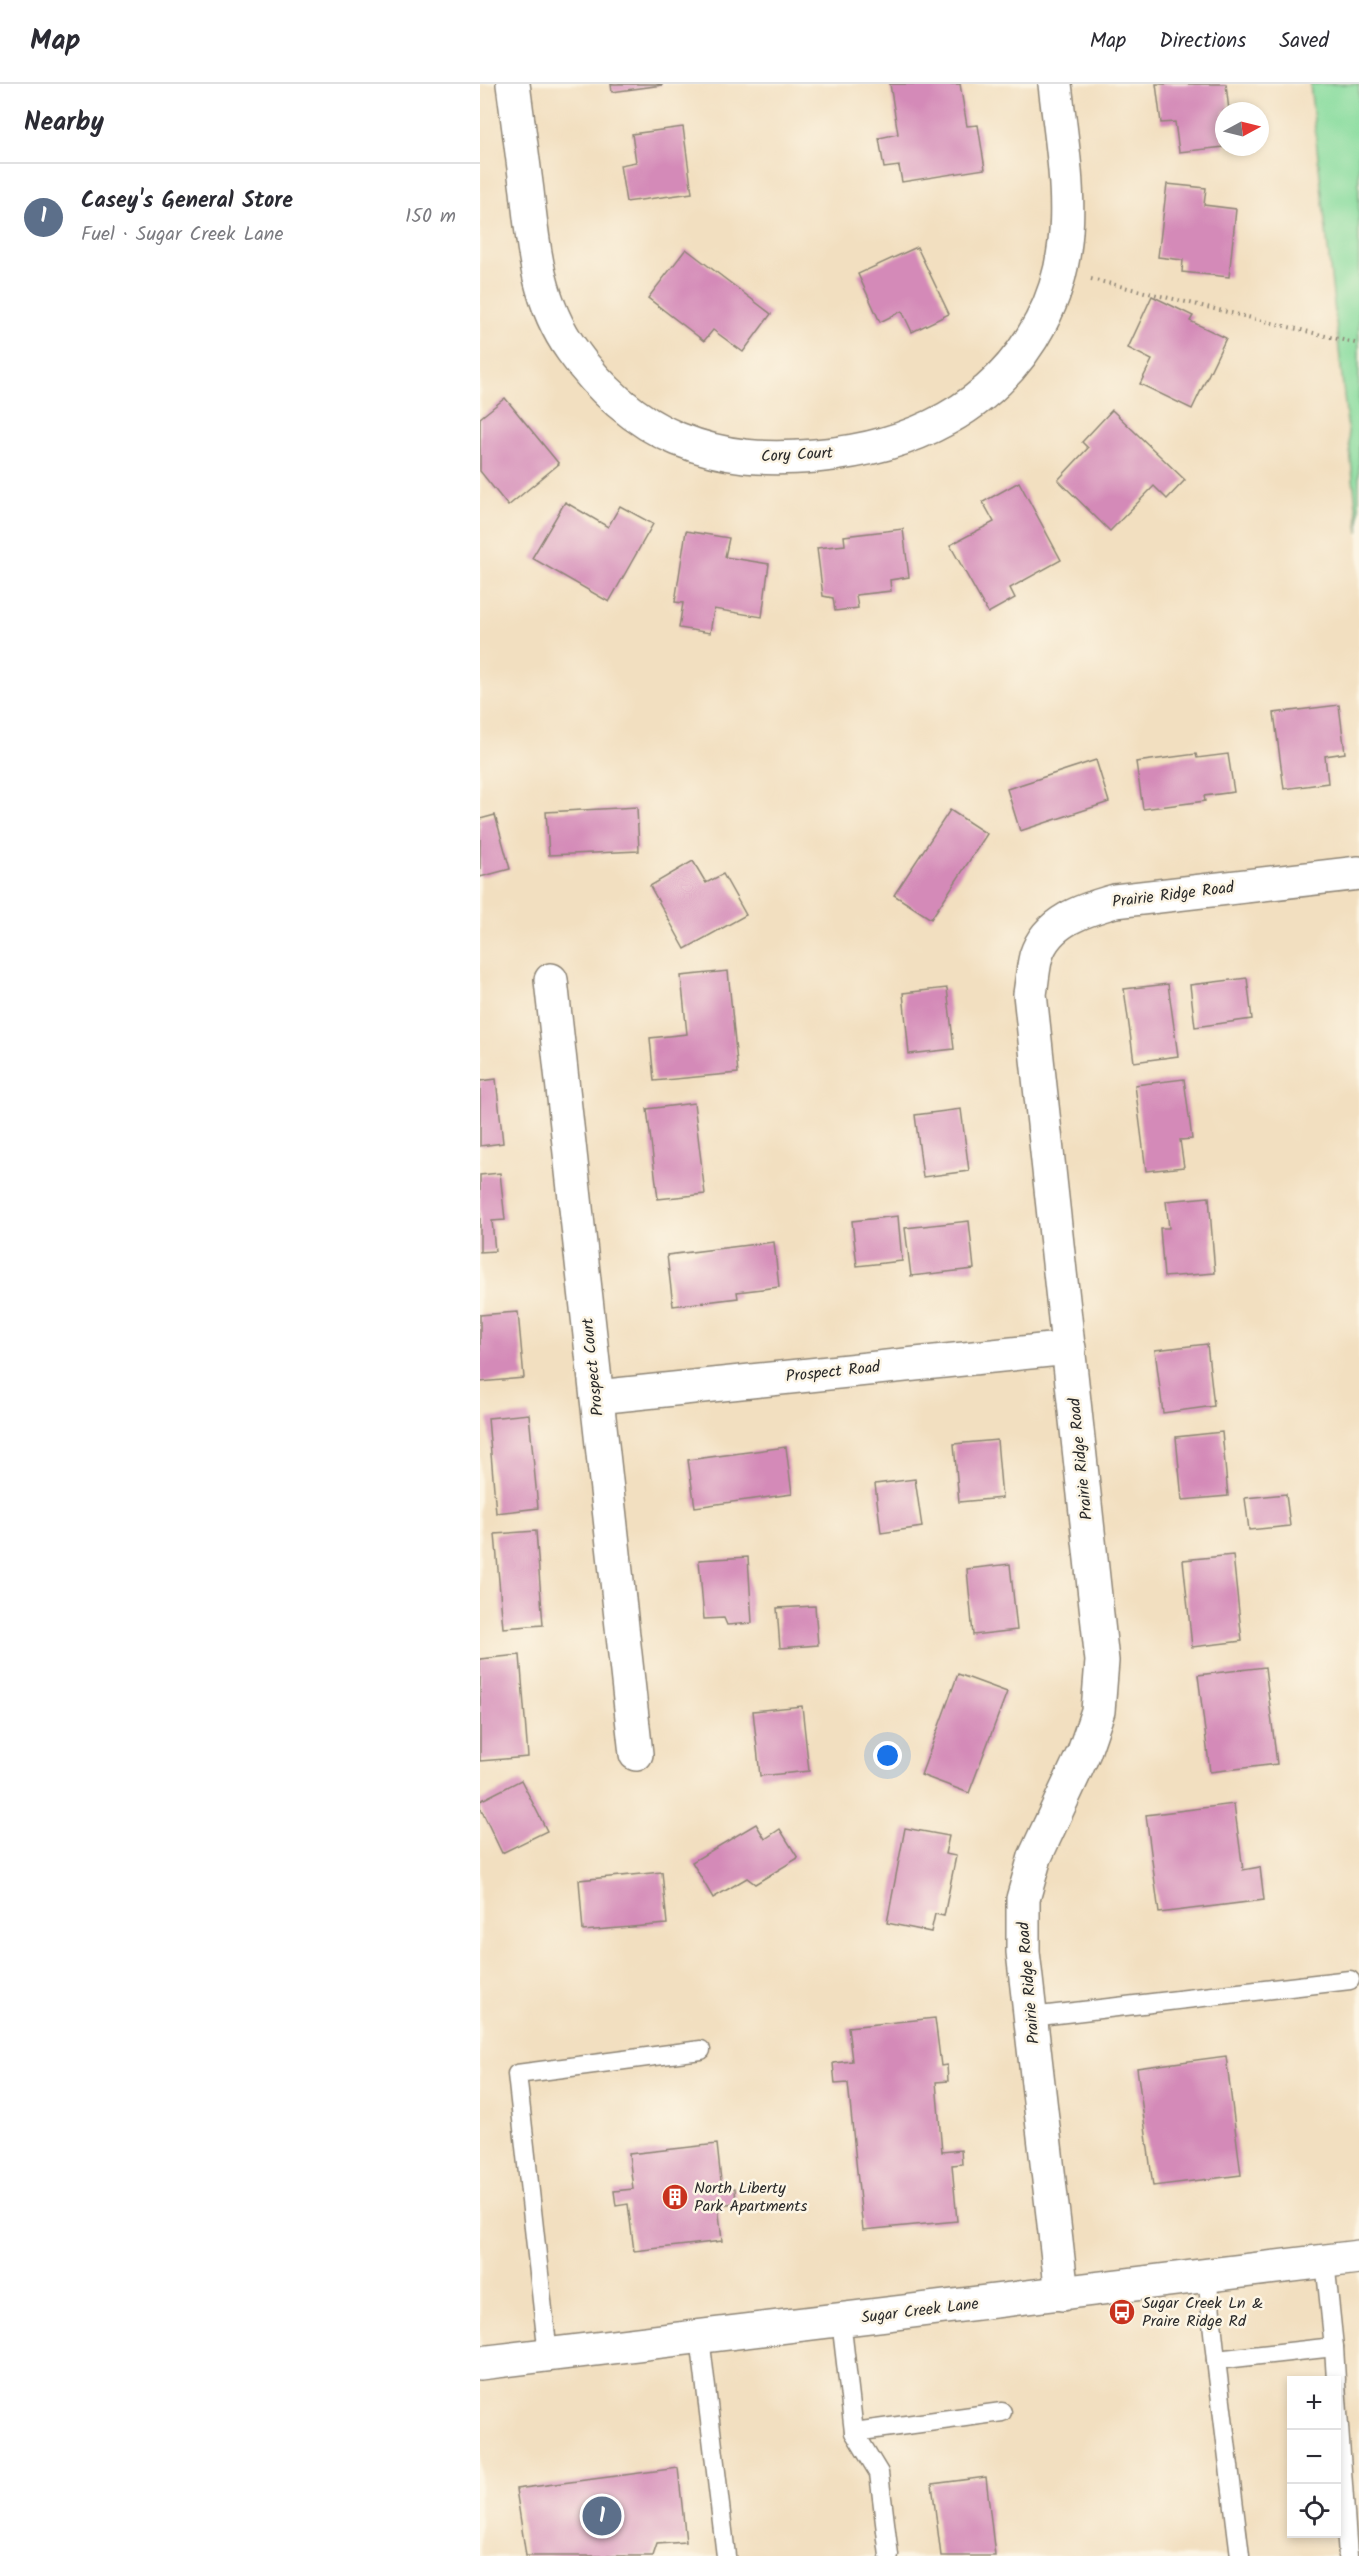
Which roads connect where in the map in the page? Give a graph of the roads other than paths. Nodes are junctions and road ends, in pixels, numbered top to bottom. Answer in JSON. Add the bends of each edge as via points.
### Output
{"nodes":[{"id":1,"x":513,"y":84,"type":"edge"},
{"id":2,"x":1054,"y":84,"type":"edge"},
{"id":3,"x":1359,"y":873,"type":"edge"},
{"id":4,"x":551,"y":980,"type":"dead end"},
{"id":5,"x":1070,"y":1348,"type":"junction"},
{"id":6,"x":597,"y":1396,"type":"junction"},
{"id":7,"x":636,"y":1754,"type":"dead end"},
{"id":8,"x":1350,"y":1980,"type":"dead end"},
{"id":9,"x":1030,"y":2017,"type":"junction"},
{"id":10,"x":701,"y":2050,"type":"dead end"},
{"id":11,"x":1359,"y":2257,"type":"edge"},
{"id":12,"x":1325,"y":2261,"type":"junction"},
{"id":13,"x":1207,"y":2276,"type":"junction"},
{"id":14,"x":1062,"y":2294,"type":"junction"},
{"id":15,"x":841,"y":2320,"type":"junction"},
{"id":16,"x":700,"y":2337,"type":"junction"},
{"id":17,"x":1334,"y":2347,"type":"junction"},
{"id":18,"x":548,"y":2355,"type":"junction"},
{"id":19,"x":1216,"y":2360,"type":"junction"},
{"id":20,"x":480,"y":2363,"type":"edge"},
{"id":21,"x":1336,"y":2376,"type":"edge"},
{"id":22,"x":1002,"y":2412,"type":"dead end"},
{"id":23,"x":1339,"y":2430,"type":"edge"},
{"id":24,"x":854,"y":2432,"type":"junction"},
{"id":25,"x":726,"y":2556,"type":"edge"},
{"id":26,"x":889,"y":2556,"type":"edge"},
{"id":27,"x":1240,"y":2556,"type":"edge"},
{"id":28,"x":1348,"y":2556,"type":"edge"}],
"edges":[{"from":1,"to":2,"type":"street","name":"Cory Court","via":[[536,265],[548,305],[570,349],[602,387],[633,414],[675,438],[722,454],[770,459],[868,450],[908,438],[952,417],[991,387],[1019,357],[1042,321],[1066,241],[1069,200]]},
{"from":3,"to":5,"type":"street","name":"Prairie Ridge Road","via":[[1114,901],[1081,910],[1054,928],[1037,954],[1030,994]]},
{"from":4,"to":6,"type":"street","name":"Prospect Court"},
{"from":5,"to":6,"type":"street","name":"Prospect Road"},
{"from":5,"to":9,"type":"street","name":"Prairie Ridge Road","via":[[1102,1661],[1098,1711],[1084,1752],[1035,1857],[1023,1899],[1023,1952]]},
{"from":6,"to":7,"type":"street","name":"Prospect Court"},
{"from":8,"to":9,"type":"lane"},
{"from":9,"to":14,"type":"street","name":"Prairie Ridge Road"},
{"from":10,"to":18,"type":"lane","via":[[517,2074]]},
{"from":11,"to":12,"type":"street","name":"Sugar Creek Lane"},
{"from":12,"to":13,"type":"street","name":"Sugar Creek Lane"},
{"from":12,"to":17,"type":"lane"},
{"from":13,"to":14,"type":"street","name":"Sugar Creek Lane"},
{"from":13,"to":19,"type":"lane"},
{"from":14,"to":15,"type":"street","name":"Sugar Creek Lane"},
{"from":15,"to":16,"type":"street","name":"Sugar Creek Lane"},
{"from":15,"to":24,"type":"lane"},
{"from":16,"to":18,"type":"street","name":"Sugar Creek Lane"},
{"from":16,"to":25,"type":"lane"},
{"from":17,"to":19,"type":"lane"},
{"from":17,"to":21,"type":"lane"},
{"from":18,"to":20,"type":"street","name":"Sugar Creek Lane"},
{"from":19,"to":27,"type":"lane"},
{"from":22,"to":24,"type":"lane"},
{"from":23,"to":28,"type":"lane"},
{"from":24,"to":26,"type":"lane","via":[[879,2473]]}]}
